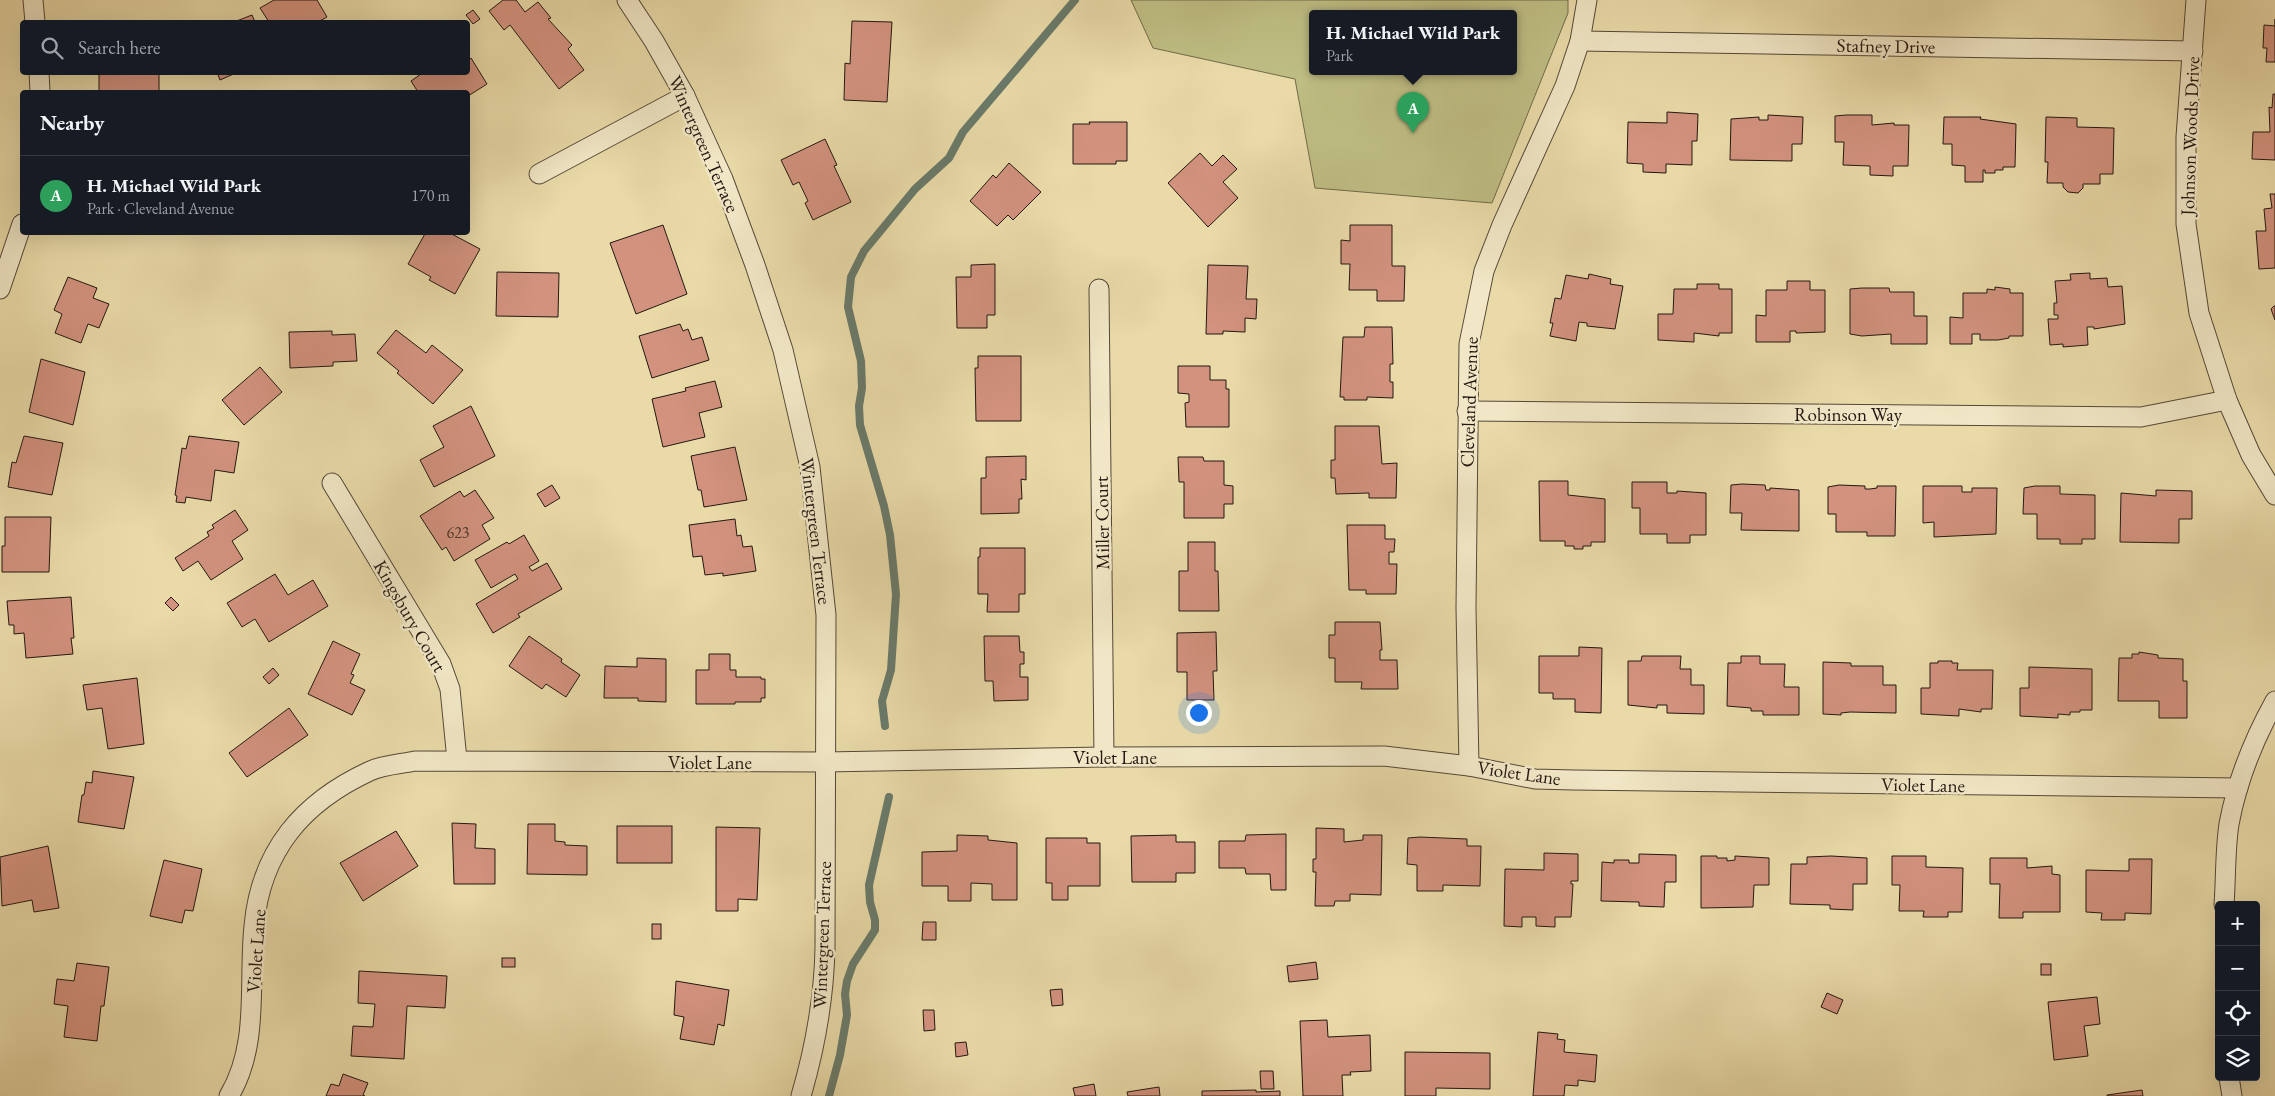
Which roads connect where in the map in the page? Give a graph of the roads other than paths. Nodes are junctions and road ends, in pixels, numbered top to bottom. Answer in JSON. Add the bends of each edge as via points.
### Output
{"nodes":[{"id":1,"x":33,"y":0,"type":"edge"},
{"id":2,"x":627,"y":0,"type":"edge"},
{"id":3,"x":1587,"y":0,"type":"edge"},
{"id":4,"x":2196,"y":0,"type":"edge"},
{"id":5,"x":35,"y":20,"type":"edge"},
{"id":6,"x":1580,"y":41,"type":"junction"},
{"id":7,"x":2193,"y":50,"type":"junction"},
{"id":8,"x":39,"y":75,"type":"edge"},
{"id":9,"x":40,"y":90,"type":"edge"},
{"id":10,"x":685,"y":96,"type":"junction"},
{"id":11,"x":540,"y":174,"type":"dead end"},
{"id":12,"x":20,"y":230,"type":"edge"},
{"id":13,"x":0,"y":289,"type":"edge"},
{"id":14,"x":1099,"y":289,"type":"dead end"},
{"id":15,"x":2227,"y":400,"type":"junction"},
{"id":16,"x":1467,"y":411,"type":"junction"},
{"id":17,"x":332,"y":484,"type":"dead end"},
{"id":18,"x":2275,"y":495,"type":"edge"},
{"id":19,"x":2275,"y":701,"type":"edge"},
{"id":20,"x":1104,"y":757,"type":"junction"},
{"id":21,"x":457,"y":760,"type":"junction"},
{"id":22,"x":825,"y":762,"type":"junction"},
{"id":23,"x":1469,"y":766,"type":"junction"},
{"id":24,"x":2238,"y":788,"type":"junction"},
{"id":25,"x":2224,"y":901,"type":"edge"},
{"id":26,"x":2230,"y":1081,"type":"edge"},
{"id":27,"x":229,"y":1096,"type":"edge"},
{"id":28,"x":801,"y":1096,"type":"edge"},
{"id":29,"x":2232,"y":1096,"type":"edge"}],
"edges":[{"from":1,"to":5,"type":"street"},
{"from":2,"to":10,"type":"street","name":"Wintergreen Terrace"},
{"from":3,"to":6,"type":"street","name":"Cleveland Avenue"},
{"from":4,"to":7,"type":"street","name":"Johnson Woods Drive"},
{"from":6,"to":7,"type":"street","name":"Stafney Drive"},
{"from":6,"to":16,"type":"street","name":"Cleveland Avenue","via":[[1565,86],[1484,271],[1469,344]]},
{"from":7,"to":15,"type":"street","name":"Johnson Woods Drive","via":[[2186,137],[2186,224],[2199,314]]},
{"from":8,"to":9,"type":"street"},
{"from":10,"to":11,"type":"street"},
{"from":10,"to":22,"type":"street","name":"Wintergreen Terrace","via":[[723,179],[784,350],[810,467],[826,614]]},
{"from":12,"to":13,"type":"street"},
{"from":14,"to":20,"type":"street","name":"Miller Court"},
{"from":15,"to":16,"type":"street","name":"Robinson Way","via":[[2142,417]]},
{"from":15,"to":18,"type":"street","name":"Johnson Woods Drive","via":[[2251,455]]},
{"from":16,"to":23,"type":"street","name":"Cleveland Avenue"},
{"from":17,"to":21,"type":"street","name":"Kingsbury Court","via":[[441,664],[450,689]]},
{"from":19,"to":24,"type":"street","via":[[2254,743]]},
{"from":20,"to":22,"type":"street","name":"Violet Lane"},
{"from":20,"to":23,"type":"street","name":"Violet Lane","via":[[1384,756]]},
{"from":21,"to":22,"type":"street","name":"Violet Lane"},
{"from":21,"to":27,"type":"street","name":"Violet Lane","via":[[415,761],[372,770],[327,795],[299,819],[282,840],[262,886],[255,917],[251,1034]]},
{"from":22,"to":28,"type":"street","name":"Wintergreen Terrace","via":[[823,987],[817,1031]]},
{"from":23,"to":24,"type":"street","name":"Violet Lane","via":[[1535,778],[1573,780]]},
{"from":24,"to":25,"type":"street","via":[[2228,836]]},
{"from":26,"to":29,"type":"street"}]}
